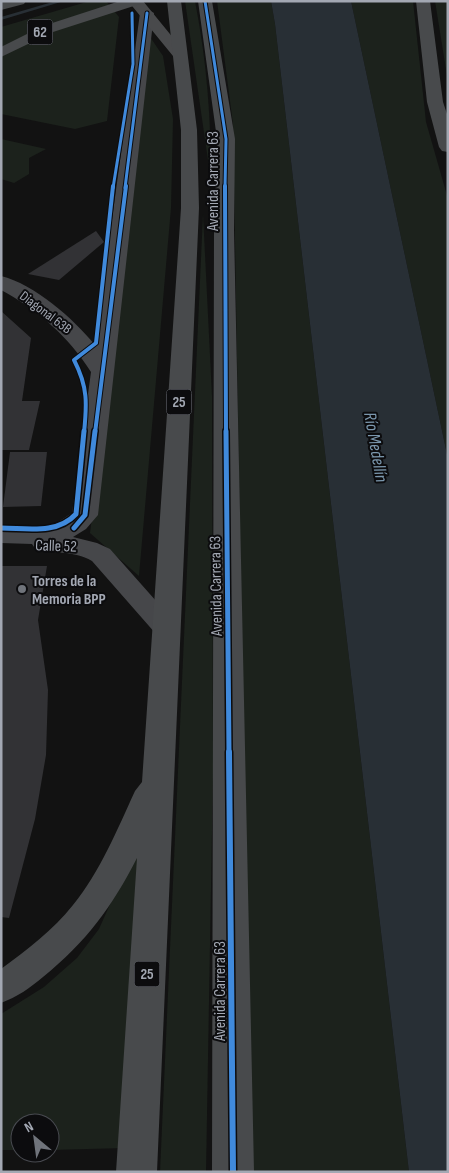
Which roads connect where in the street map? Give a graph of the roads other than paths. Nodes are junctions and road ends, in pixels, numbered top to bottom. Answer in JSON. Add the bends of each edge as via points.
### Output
{"nodes":[{"id":1,"x":19,"y":1,"type":"edge"},
{"id":2,"x":174,"y":1,"type":"edge"},
{"id":3,"x":205,"y":1,"type":"edge"},
{"id":4,"x":423,"y":1,"type":"edge"},
{"id":5,"x":139,"y":5,"type":"edge"},
{"id":6,"x":1,"y":6,"type":"edge"},
{"id":7,"x":1,"y":53,"type":"edge"},
{"id":8,"x":178,"y":53,"type":"junction"},
{"id":9,"x":448,"y":147,"type":"edge"},
{"id":10,"x":190,"y":175,"type":"junction"},
{"id":11,"x":224,"y":230,"type":"junction"},
{"id":12,"x":1,"y":282,"type":"edge"},
{"id":13,"x":103,"y":372,"type":"junction"},
{"id":14,"x":1,"y":535,"type":"edge"},
{"id":15,"x":1,"y":544,"type":"edge"},
{"id":16,"x":166,"y":628,"type":"junction"},
{"id":17,"x":158,"y":776,"type":"junction"},
{"id":18,"x":1,"y":988,"type":"edge"},
{"id":19,"x":136,"y":1172,"type":"edge"},
{"id":20,"x":232,"y":1172,"type":"edge"}],
"edges":[{"from":1,"to":6,"type":"highway","number":"62"},
{"from":2,"to":8,"type":"highway","name":"Avenida Carrera 63","number":"25"},
{"from":3,"to":11,"type":"highway","name":"Avenida Carrera 63","via":[[226,138]]},
{"from":4,"to":9,"type":"highway","via":[[435,102]]},
{"from":5,"to":7,"type":"highway","number":"62","via":[[48,29]]},
{"from":5,"to":8,"type":"main road"},
{"from":5,"to":13,"type":"street"},
{"from":8,"to":10,"type":"highway","name":"Avenida Carrera 63","number":"25","via":[[189,130]]},
{"from":10,"to":11,"type":"highway"},
{"from":10,"to":16,"type":"highway","name":"Avenida Carrera 63","number":"25"},
{"from":11,"to":20,"type":"highway","name":"Avenida Carrera 63"},
{"from":12,"to":13,"type":"street","name":"Diagonal 63B","via":[[67,326]]},
{"from":13,"to":14,"type":"street","name":"Calle 52","via":[[85,515],[72,529],[61,533]]},
{"from":15,"to":16,"type":"street","name":"Calle 52","via":[[70,544],[94,550]]},
{"from":16,"to":17,"type":"highway","name":"Avenida Carrera 63","number":"25"},
{"from":17,"to":18,"type":"highway","via":[[120,859],[93,905],[56,946]]},
{"from":17,"to":19,"type":"highway","name":"Avenida Carrera 63","number":"25"}]}
